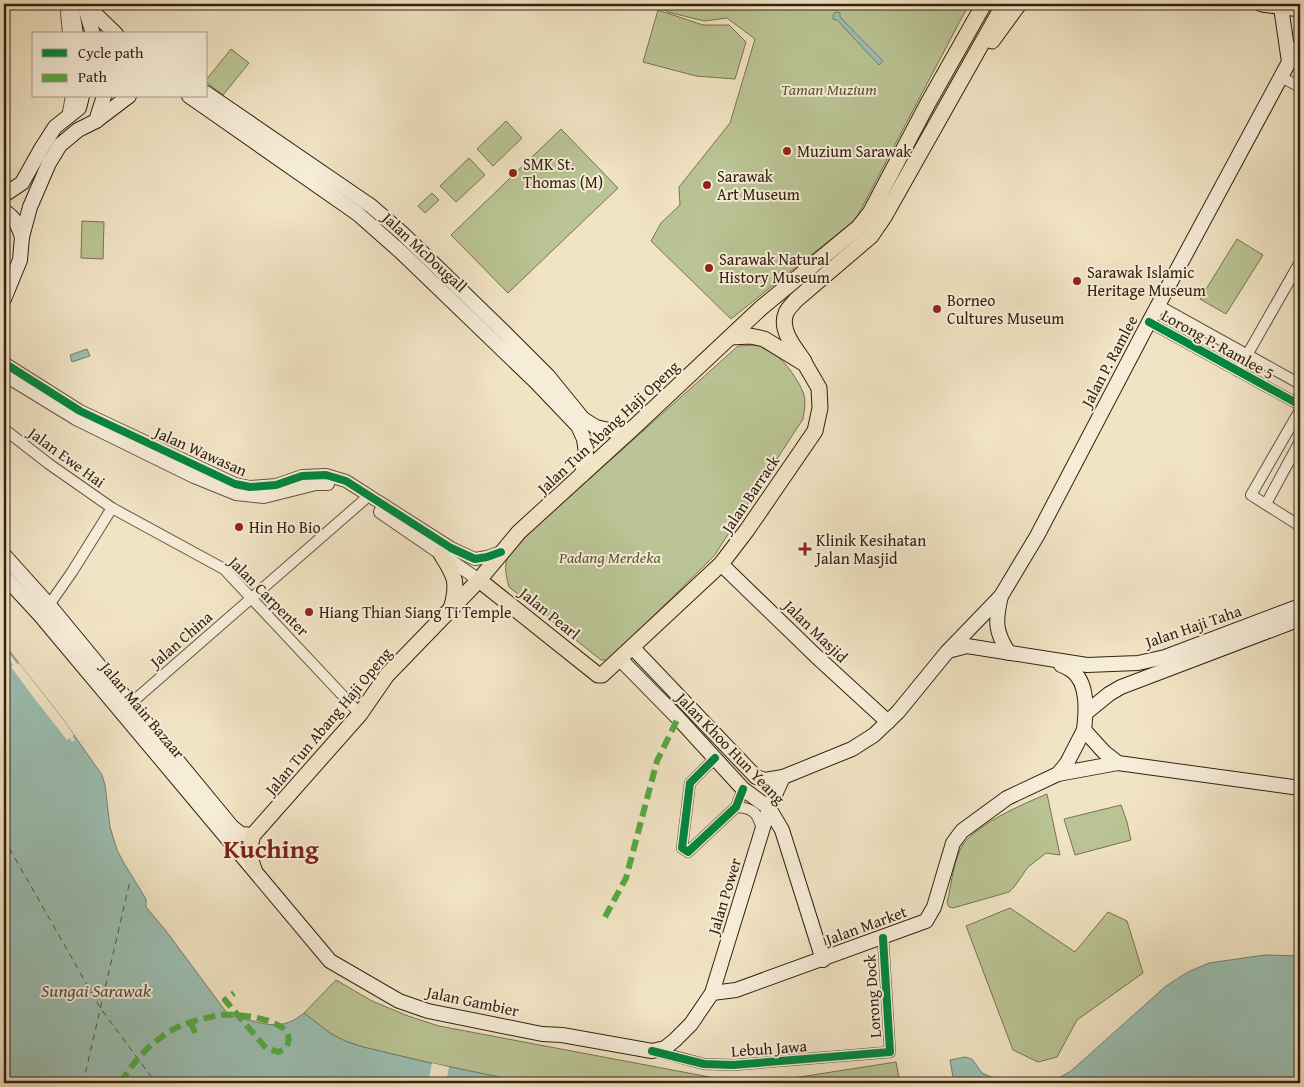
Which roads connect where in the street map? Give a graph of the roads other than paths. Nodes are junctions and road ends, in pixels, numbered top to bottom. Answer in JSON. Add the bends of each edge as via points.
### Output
{"nodes":[{"id":1,"x":66,"y":4,"type":"edge"},
{"id":2,"x":72,"y":4,"type":"edge"},
{"id":3,"x":84,"y":4,"type":"edge"},
{"id":4,"x":984,"y":4,"type":"edge"},
{"id":5,"x":1004,"y":4,"type":"edge"},
{"id":6,"x":1019,"y":4,"type":"edge"},
{"id":7,"x":1262,"y":4,"type":"edge"},
{"id":8,"x":1281,"y":6,"type":"junction"},
{"id":9,"x":1300,"y":10,"type":"edge"},
{"id":10,"x":68,"y":32,"type":"edge"},
{"id":11,"x":76,"y":32,"type":"edge"},
{"id":12,"x":92,"y":32,"type":"edge"},
{"id":13,"x":114,"y":32,"type":"edge"},
{"id":14,"x":1300,"y":45,"type":"edge"},
{"id":15,"x":1289,"y":62,"type":"junction"},
{"id":16,"x":1281,"y":77,"type":"junction"},
{"id":17,"x":957,"y":86,"type":"junction"},
{"id":18,"x":1300,"y":87,"type":"edge"},
{"id":19,"x":208,"y":94,"type":"edge"},
{"id":20,"x":71,"y":98,"type":"edge"},
{"id":21,"x":82,"y":98,"type":"edge"},
{"id":22,"x":103,"y":98,"type":"edge"},
{"id":23,"x":126,"y":98,"type":"edge"},
{"id":24,"x":192,"y":98,"type":"edge"},
{"id":25,"x":67,"y":117,"type":"junction"},
{"id":26,"x":96,"y":121,"type":"junction"},
{"id":27,"x":22,"y":183,"type":"junction"},
{"id":28,"x":4,"y":186,"type":"edge"},
{"id":29,"x":4,"y":195,"type":"edge"},
{"id":30,"x":4,"y":211,"type":"edge"},
{"id":31,"x":22,"y":237,"type":"junction"},
{"id":32,"x":1300,"y":262,"type":"edge"},
{"id":33,"x":4,"y":298,"type":"edge"},
{"id":34,"x":1158,"y":305,"type":"junction"},
{"id":35,"x":1149,"y":322,"type":"junction"},
{"id":36,"x":731,"y":337,"type":"junction"},
{"id":37,"x":1247,"y":354,"type":"junction"},
{"id":38,"x":4,"y":363,"type":"edge"},
{"id":39,"x":805,"y":364,"type":"junction"},
{"id":40,"x":1238,"y":371,"type":"junction"},
{"id":41,"x":4,"y":375,"type":"edge"},
{"id":42,"x":1300,"y":384,"type":"edge"},
{"id":43,"x":1300,"y":405,"type":"edge"},
{"id":44,"x":1300,"y":410,"type":"edge"},
{"id":45,"x":4,"y":429,"type":"edge"},
{"id":46,"x":631,"y":430,"type":"junction"},
{"id":47,"x":1300,"y":440,"type":"edge"},
{"id":48,"x":582,"y":476,"type":"junction"},
{"id":49,"x":364,"y":500,"type":"junction"},
{"id":50,"x":1266,"y":504,"type":"junction"},
{"id":51,"x":112,"y":508,"type":"junction"},
{"id":52,"x":1300,"y":526,"type":"edge"},
{"id":53,"x":501,"y":552,"type":"junction"},
{"id":54,"x":441,"y":554,"type":"junction"},
{"id":55,"x":4,"y":555,"type":"edge"},
{"id":56,"x":722,"y":564,"type":"junction"},
{"id":57,"x":4,"y":576,"type":"edge"},
{"id":58,"x":479,"y":580,"type":"junction"},
{"id":59,"x":1001,"y":596,"type":"junction"},
{"id":60,"x":252,"y":597,"type":"junction"},
{"id":61,"x":49,"y":605,"type":"junction"},
{"id":62,"x":1300,"y":606,"type":"edge"},
{"id":63,"x":451,"y":609,"type":"junction"},
{"id":64,"x":1300,"y":618,"type":"edge"},
{"id":65,"x":632,"y":648,"type":"junction"},
{"id":66,"x":948,"y":652,"type":"junction"},
{"id":67,"x":1009,"y":653,"type":"junction"},
{"id":68,"x":620,"y":659,"type":"junction"},
{"id":69,"x":1053,"y":661,"type":"junction"},
{"id":70,"x":598,"y":674,"type":"joint"},
{"id":71,"x":130,"y":704,"type":"junction"},
{"id":72,"x":1087,"y":712,"type":"junction"},
{"id":73,"x":360,"y":714,"type":"junction"},
{"id":74,"x":888,"y":722,"type":"junction"},
{"id":75,"x":1084,"y":730,"type":"junction"},
{"id":76,"x":715,"y":758,"type":"junction"},
{"id":77,"x":1118,"y":763,"type":"junction"},
{"id":78,"x":1058,"y":774,"type":"junction"},
{"id":79,"x":783,"y":778,"type":"junction"},
{"id":80,"x":1300,"y":788,"type":"edge"},
{"id":81,"x":743,"y":789,"type":"junction"},
{"id":82,"x":736,"y":807,"type":"junction"},
{"id":83,"x":769,"y":808,"type":"junction"},
{"id":84,"x":782,"y":830,"type":"junction"},
{"id":85,"x":762,"y":831,"type":"junction"},
{"id":86,"x":253,"y":835,"type":"junction"},
{"id":87,"x":254,"y":869,"type":"junction"},
{"id":88,"x":882,"y":938,"type":"junction"},
{"id":89,"x":823,"y":960,"type":"junction"},
{"id":90,"x":722,"y":961,"type":"junction"},
{"id":91,"x":736,"y":990,"type":"junction"},
{"id":92,"x":712,"y":993,"type":"junction"},
{"id":93,"x":652,"y":1051,"type":"junction"},
{"id":94,"x":890,"y":1052,"type":"joint"}],
"edges":[{"from":1,"to":10,"type":"street"},
{"from":2,"to":11,"type":"main road"},
{"from":3,"to":12,"type":"main road"},
{"from":3,"to":13,"type":"main road"},
{"from":4,"to":36,"type":"main road","name":"Jalan Tun Abang Haji Openg","via":[[859,227]]},
{"from":5,"to":17,"type":"main road"},
{"from":6,"to":17,"type":"main road"},
{"from":7,"to":8,"type":"main road"},
{"from":8,"to":9,"type":"main road"},
{"from":8,"to":15,"type":"main road"},
{"from":14,"to":15,"type":"main road","name":"Jalan P. Ramlee"},
{"from":15,"to":16,"type":"main road","name":"Jalan P. Ramlee"},
{"from":16,"to":18,"type":"street"},
{"from":16,"to":34,"type":"main road","name":"Jalan P. Ramlee"},
{"from":17,"to":39,"type":"main road","via":[[871,236],[786,312],[784,324],[787,334]]},
{"from":19,"to":46,"type":"main road","name":"Jalan McDougall","via":[[371,206],[542,370],[583,419],[596,427],[613,431]]},
{"from":20,"to":25,"type":"street"},
{"from":21,"to":25,"type":"main road","via":[[79,108]]},
{"from":22,"to":26,"type":"main road"},
{"from":23,"to":26,"type":"main road"},
{"from":24,"to":48,"type":"main road","name":"Jalan McDougall","via":[[358,214],[518,364],[578,426],[586,453]]},
{"from":25,"to":27,"type":"main road","via":[[55,127]]},
{"from":26,"to":31,"type":"main road","via":[[60,145],[39,184]]},
{"from":27,"to":28,"type":"street"},
{"from":27,"to":29,"type":"main road"},
{"from":30,"to":31,"type":"main road","via":[[16,221]]},
{"from":31,"to":33,"type":"main road","via":[[20,260]]},
{"from":32,"to":37,"type":"street"},
{"from":34,"to":35,"type":"main road","name":"Jalan P. Ramlee"},
{"from":34,"to":37,"type":"street","name":"Lorong P. Ramlee 5"},
{"from":35,"to":40,"type":"street","name":"Lorong P. Ramlee 5"},
{"from":35,"to":59,"type":"main road","name":"Jalan P. Ramlee","via":[[1037,536]]},
{"from":36,"to":39,"type":"main road","name":"Jalan Barrack","via":[[764,339]]},
{"from":36,"to":46,"type":"main road","name":"Jalan Tun Abang Haji Openg"},
{"from":37,"to":40,"type":"street"},
{"from":37,"to":42,"type":"street","name":"Lorong P. Ramlee 5"},
{"from":38,"to":53,"type":"street","name":"Jalan Wawasan","via":[[80,411],[235,484],[250,487],[276,485],[302,476],[326,475],[346,481],[451,548],[475,559]]},
{"from":39,"to":56,"type":"main road","name":"Jalan Barrack","via":[[819,388],[820,408],[815,430]]},
{"from":40,"to":43,"type":"street","name":"Lorong P. Ramlee 5"},
{"from":41,"to":49,"type":"street","name":"Jalan Wawasan","via":[[76,419],[236,494],[255,497],[328,484]]},
{"from":44,"to":50,"type":"street","via":[[1251,495]]},
{"from":45,"to":51,"type":"street","name":"Jalan Ewe Hai"},
{"from":46,"to":48,"type":"main road","name":"Jalan Tun Abang Haji Openg"},
{"from":47,"to":50,"type":"street"},
{"from":48,"to":53,"type":"main road","name":"Jalan Tun Abang Haji Openg"},
{"from":49,"to":54,"type":"street","name":"Jalan Wawasan"},
{"from":49,"to":60,"type":"street","name":"Jalan China"},
{"from":50,"to":52,"type":"street"},
{"from":51,"to":60,"type":"street","name":"Jalan Carpenter","via":[[220,566]]},
{"from":51,"to":61,"type":"street"},
{"from":53,"to":58,"type":"main road","name":"Jalan Tun Abang Haji Openg"},
{"from":54,"to":58,"type":"street","name":"Jalan Wawasan"},
{"from":54,"to":63,"type":"main road","via":[[456,583]]},
{"from":55,"to":61,"type":"main road","name":"Jalan Main Bazaar"},
{"from":56,"to":65,"type":"main road","name":"Jalan Barrack"},
{"from":56,"to":74,"type":"main road","name":"Jalan Masjid"},
{"from":57,"to":87,"type":"main road","name":"Jalan Main Bazaar"},
{"from":58,"to":63,"type":"main road","name":"Jalan Tun Abang Haji Openg"},
{"from":58,"to":70,"type":"main road","name":"Jalan Pearl"},
{"from":59,"to":66,"type":"main road","name":"Jalan P. Ramlee"},
{"from":59,"to":67,"type":"main road","name":"Jalan P. Ramlee","via":[[996,616],[1000,640]]},
{"from":60,"to":71,"type":"street","name":"Jalan China"},
{"from":60,"to":73,"type":"street","name":"Jalan Carpenter"},
{"from":61,"to":71,"type":"main road","name":"Jalan Main Bazaar"},
{"from":62,"to":69,"type":"main road","name":"Jalan Haji Taha","via":[[1165,657],[1138,663],[1087,665]]},
{"from":63,"to":73,"type":"main road","name":"Jalan Tun Abang Haji Openg","via":[[387,675]]},
{"from":64,"to":72,"type":"main road","name":"Jalan Haji Taha","via":[[1121,687]]},
{"from":65,"to":68,"type":"main road","name":"Jalan Barrack"},
{"from":65,"to":79,"type":"main road","name":"Jalan Khoo Hun Yeang","via":[[756,777],[765,780]]},
{"from":66,"to":67,"type":"main road","name":"Jalan Haji Taha","via":[[967,646]]},
{"from":66,"to":74,"type":"main road","name":"Jalan P. Ramlee"},
{"from":67,"to":69,"type":"main road","name":"Jalan Haji Taha"},
{"from":68,"to":70,"type":"main road","name":"Jalan Barrack","via":[[604,675]]},
{"from":68,"to":76,"type":"main road","name":"Jalan Khoo Hun Yeang"},
{"from":69,"to":72,"type":"main road","name":"Jalan Market","via":[[1073,671],[1084,690]]},
{"from":71,"to":86,"type":"main road","name":"Jalan Main Bazaar","via":[[232,827],[241,834]]},
{"from":72,"to":75,"type":"main road","name":"Jalan Market"},
{"from":73,"to":86,"type":"main road","name":"Jalan Tun Abang Haji Openg"},
{"from":74,"to":79,"type":"main road","name":"Jalan P. Ramlee","via":[[852,749]]},
{"from":75,"to":77,"type":"main road"},
{"from":75,"to":78,"type":"main road","name":"Jalan Market","via":[[1067,764]]},
{"from":76,"to":81,"type":"main road","name":"Jalan Khoo Hun Yeang"},
{"from":76,"to":82,"type":"street","via":[[690,783],[682,848],[688,852]]},
{"from":77,"to":78,"type":"main road"},
{"from":77,"to":80,"type":"main road"},
{"from":78,"to":88,"type":"main road","name":"Jalan Market","via":[[1007,798],[962,831],[953,843],[934,907],[926,922]]},
{"from":79,"to":83,"type":"main road","name":"Jalan Power"},
{"from":81,"to":82,"type":"street"},
{"from":81,"to":83,"type":"main road","name":"Jalan Khoo Hun Yeang"},
{"from":82,"to":85,"type":"street","via":[[752,810]]},
{"from":83,"to":84,"type":"main road","name":"Jalan Khoo Hun Yeang"},
{"from":83,"to":85,"type":"main road","name":"Jalan Power"},
{"from":84,"to":85,"type":"main road","via":[[770,826]]},
{"from":84,"to":89,"type":"main road","name":"Jalan Khoo Hun Yeang"},
{"from":85,"to":90,"type":"main road","name":"Jalan Power"},
{"from":86,"to":87,"type":"main road","via":[[249,858]]},
{"from":87,"to":93,"type":"main road","name":"Jalan Gambier","via":[[330,961],[398,1001],[428,1011],[542,1034]]},
{"from":88,"to":89,"type":"main road","name":"Jalan Market"},
{"from":88,"to":94,"type":"street","name":"Lorong Dock"},
{"from":89,"to":91,"type":"main road","name":"Jalan Market"},
{"from":90,"to":91,"type":"main road"},
{"from":90,"to":92,"type":"main road","name":"Jalan Power"},
{"from":91,"to":92,"type":"main road","name":"Jalan Market"},
{"from":92,"to":93,"type":"main road","via":[[691,1024],[675,1040],[665,1048]]},
{"from":93,"to":94,"type":"street","name":"Lebuh Jawa","via":[[704,1064],[733,1065]]}]}
